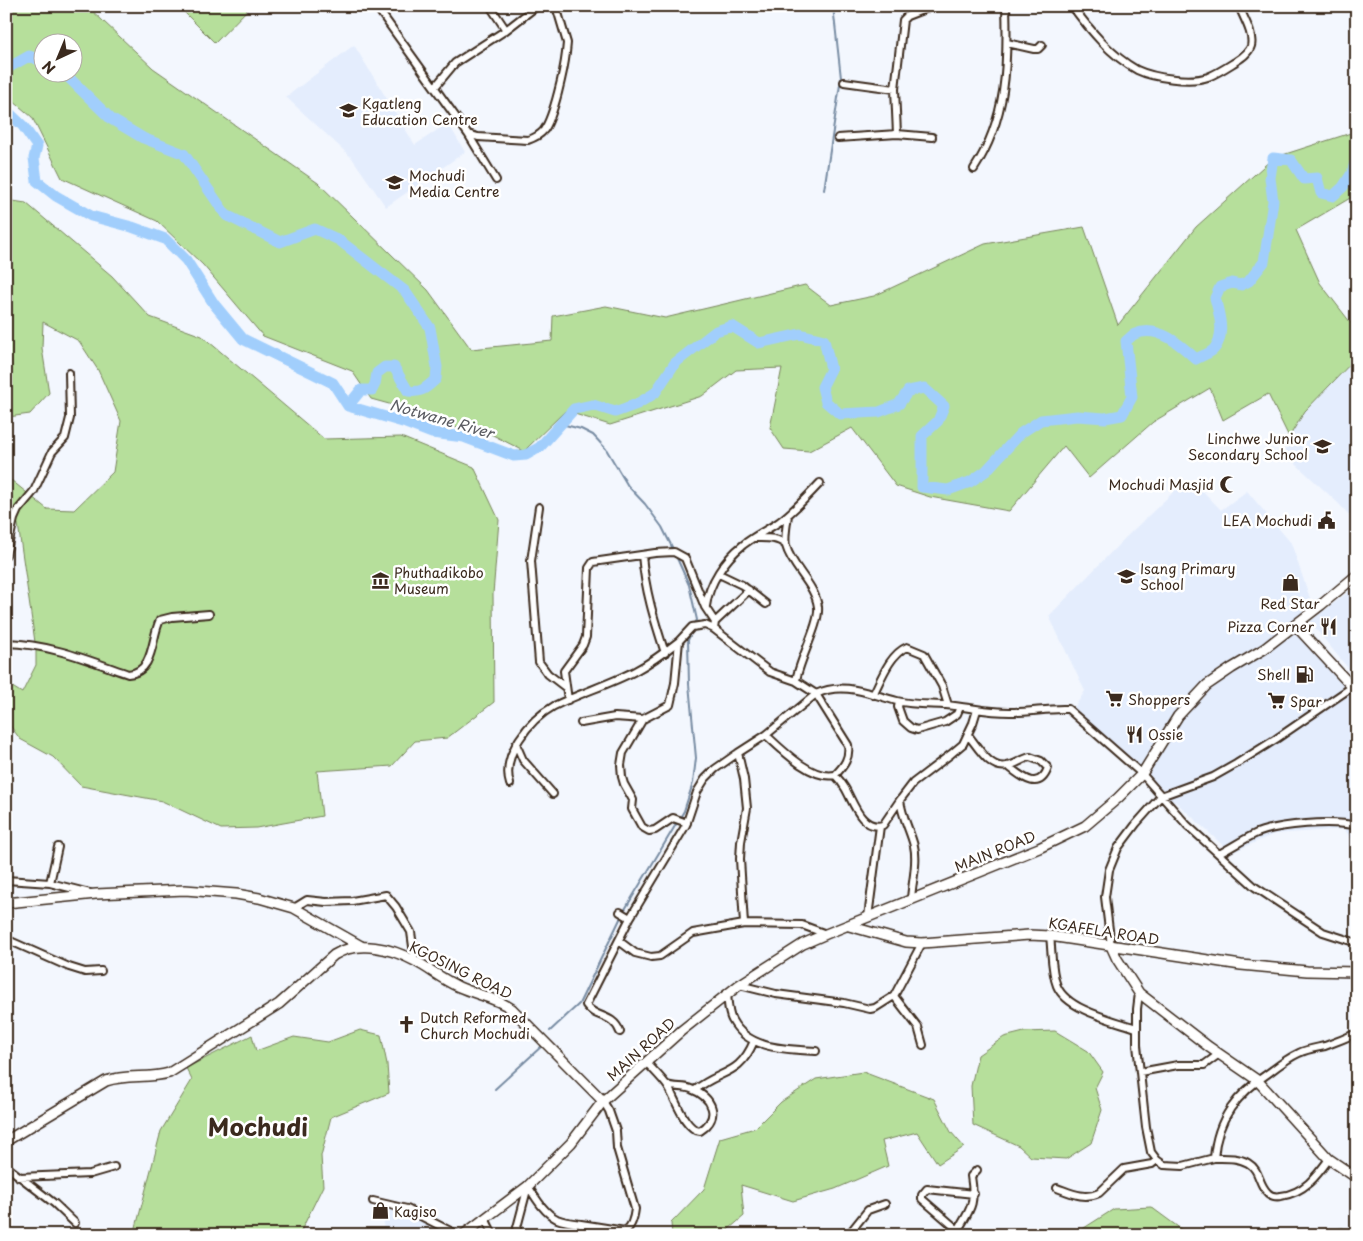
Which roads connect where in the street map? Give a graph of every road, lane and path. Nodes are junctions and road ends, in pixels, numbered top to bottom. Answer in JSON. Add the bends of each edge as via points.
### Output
{"nodes":[{"id":1,"x":376,"y":6,"type":"edge"},
{"id":2,"x":490,"y":6,"type":"edge"},
{"id":3,"x":537,"y":6,"type":"edge"},
{"id":4,"x":556,"y":6,"type":"edge"},
{"id":5,"x":933,"y":6,"type":"edge"},
{"id":6,"x":1006,"y":6,"type":"edge"},
{"id":7,"x":1072,"y":6,"type":"edge"},
{"id":8,"x":1238,"y":6,"type":"edge"},
{"id":9,"x":506,"y":30,"type":"junction"},
{"id":10,"x":1007,"y":43,"type":"junction"},
{"id":11,"x":1042,"y":45,"type":"dead end"},
{"id":12,"x":844,"y":82,"type":"dead end"},
{"id":13,"x":435,"y":87,"type":"junction"},
{"id":14,"x":895,"y":89,"type":"junction"},
{"id":15,"x":468,"y":134,"type":"junction"},
{"id":16,"x":897,"y":134,"type":"junction"},
{"id":17,"x":932,"y":137,"type":"dead end"},
{"id":18,"x":838,"y":138,"type":"dead end"},
{"id":19,"x":974,"y":169,"type":"dead end"},
{"id":20,"x":496,"y":180,"type":"dead end"},
{"id":21,"x":69,"y":373,"type":"dead end"},
{"id":22,"x":820,"y":483,"type":"dead end"},
{"id":23,"x":539,"y":507,"type":"dead end"},
{"id":24,"x":788,"y":515,"type":"junction"},
{"id":25,"x":755,"y":538,"type":"junction"},
{"id":26,"x":786,"y":545,"type":"junction"},
{"id":27,"x":6,"y":555,"type":"edge"},
{"id":28,"x":642,"y":555,"type":"junction"},
{"id":29,"x":719,"y":574,"type":"junction"},
{"id":30,"x":1357,"y":574,"type":"edge"},
{"id":31,"x":748,"y":590,"type":"junction"},
{"id":32,"x":766,"y":604,"type":"dead end"},
{"id":33,"x":705,"y":607,"type":"junction"},
{"id":34,"x":209,"y":614,"type":"dead end"},
{"id":35,"x":1296,"y":625,"type":"junction"},
{"id":36,"x":714,"y":626,"type":"junction"},
{"id":37,"x":679,"y":641,"type":"junction"},
{"id":38,"x":6,"y":643,"type":"edge"},
{"id":39,"x":665,"y":652,"type":"junction"},
{"id":40,"x":796,"y":681,"type":"junction"},
{"id":41,"x":565,"y":687,"type":"junction"},
{"id":42,"x":1355,"y":690,"type":"edge"},
{"id":43,"x":816,"y":694,"type":"junction"},
{"id":44,"x":873,"y":695,"type":"junction"},
{"id":45,"x":568,"y":700,"type":"junction"},
{"id":46,"x":899,"y":702,"type":"junction"},
{"id":47,"x":948,"y":705,"type":"junction"},
{"id":48,"x":960,"y":707,"type":"junction"},
{"id":49,"x":977,"y":710,"type":"junction"},
{"id":50,"x":644,"y":719,"type":"junction"},
{"id":51,"x":581,"y":723,"type":"dead end"},
{"id":52,"x":766,"y":735,"type":"junction"},
{"id":53,"x":968,"y":735,"type":"junction"},
{"id":54,"x":516,"y":744,"type":"junction"},
{"id":55,"x":738,"y":753,"type":"junction"},
{"id":56,"x":1008,"y":766,"type":"junction"},
{"id":57,"x":1142,"y":774,"type":"junction"},
{"id":58,"x":835,"y":775,"type":"junction"},
{"id":59,"x":510,"y":784,"type":"dead end"},
{"id":60,"x":552,"y":794,"type":"dead end"},
{"id":61,"x":1161,"y":796,"type":"junction"},
{"id":62,"x":900,"y":800,"type":"junction"},
{"id":63,"x":684,"y":822,"type":"junction"},
{"id":64,"x":880,"y":826,"type":"junction"},
{"id":65,"x":1357,"y":826,"type":"edge"},
{"id":66,"x":58,"y":847,"type":"dead end"},
{"id":67,"x":1220,"y":854,"type":"junction"},
{"id":68,"x":6,"y":880,"type":"edge"},
{"id":69,"x":50,"y":883,"type":"junction"},
{"id":70,"x":96,"y":894,"type":"junction"},
{"id":71,"x":911,"y":899,"type":"junction"},
{"id":72,"x":6,"y":903,"type":"edge"},
{"id":73,"x":294,"y":908,"type":"junction"},
{"id":74,"x":620,"y":912,"type":"dead end"},
{"id":75,"x":628,"y":917,"type":"junction"},
{"id":76,"x":868,"y":918,"type":"junction"},
{"id":77,"x":744,"y":924,"type":"junction"},
{"id":78,"x":849,"y":926,"type":"junction"},
{"id":79,"x":826,"y":934,"type":"junction"},
{"id":80,"x":1050,"y":936,"type":"junction"},
{"id":81,"x":6,"y":939,"type":"edge"},
{"id":82,"x":618,"y":941,"type":"junction"},
{"id":83,"x":922,"y":943,"type":"junction"},
{"id":84,"x":1357,"y":943,"type":"edge"},
{"id":85,"x":361,"y":946,"type":"junction"},
{"id":86,"x":1111,"y":946,"type":"junction"},
{"id":87,"x":415,"y":961,"type":"junction"},
{"id":88,"x":101,"y":971,"type":"dead end"},
{"id":89,"x":1357,"y":972,"type":"edge"},
{"id":90,"x":739,"y":985,"type":"junction"},
{"id":91,"x":727,"y":994,"type":"junction"},
{"id":92,"x":1139,"y":994,"type":"junction"},
{"id":93,"x":894,"y":996,"type":"junction"},
{"id":94,"x":1136,"y":1028,"type":"junction"},
{"id":95,"x":620,"y":1032,"type":"dead end"},
{"id":96,"x":1357,"y":1033,"type":"edge"},
{"id":97,"x":754,"y":1041,"type":"junction"},
{"id":98,"x":923,"y":1045,"type":"dead end"},
{"id":99,"x":816,"y":1051,"type":"dead end"},
{"id":100,"x":1219,"y":1054,"type":"junction"},
{"id":101,"x":646,"y":1062,"type":"junction"},
{"id":102,"x":1140,"y":1072,"type":"junction"},
{"id":103,"x":1257,"y":1080,"type":"junction"},
{"id":104,"x":667,"y":1085,"type":"junction"},
{"id":105,"x":695,"y":1090,"type":"junction"},
{"id":106,"x":603,"y":1101,"type":"junction"},
{"id":107,"x":6,"y":1141,"type":"edge"},
{"id":108,"x":1214,"y":1158,"type":"junction"},
{"id":109,"x":1157,"y":1160,"type":"junction"},
{"id":110,"x":1329,"y":1160,"type":"junction"},
{"id":111,"x":6,"y":1166,"type":"edge"},
{"id":112,"x":114,"y":1167,"type":"dead end"},
{"id":113,"x":977,"y":1170,"type":"dead end"},
{"id":114,"x":19,"y":1177,"type":"junction"},
{"id":115,"x":1357,"y":1178,"type":"edge"},
{"id":116,"x":528,"y":1186,"type":"junction"},
{"id":117,"x":1057,"y":1188,"type":"dead end"},
{"id":118,"x":974,"y":1194,"type":"junction"},
{"id":119,"x":373,"y":1201,"type":"dead end"},
{"id":120,"x":885,"y":1204,"type":"dead end"},
{"id":121,"x":485,"y":1218,"type":"junction"},
{"id":122,"x":75,"y":1223,"type":"dead end"},
{"id":123,"x":580,"y":1224,"type":"junction"},
{"id":124,"x":956,"y":1232,"type":"edge"},
{"id":125,"x":458,"y":1235,"type":"edge"},
{"id":126,"x":463,"y":1235,"type":"edge"},
{"id":127,"x":493,"y":1235,"type":"edge"},
{"id":128,"x":515,"y":1235,"type":"edge"},
{"id":129,"x":584,"y":1235,"type":"edge"},
{"id":130,"x":848,"y":1235,"type":"edge"}],
"edges":[{"from":1,"to":13,"type":"street"},
{"from":2,"to":9,"type":"street"},
{"from":3,"to":9,"type":"street"},
{"from":4,"to":15,"type":"street","via":[[567,43],[552,112],[544,131],[528,140]]},
{"from":5,"to":14,"type":"street","via":[[903,20]]},
{"from":6,"to":10,"type":"street"},
{"from":7,"to":8,"type":"street","via":[[1094,34],[1128,64],[1159,77],[1196,79],[1221,71],[1249,50],[1250,34]]},
{"from":9,"to":13,"type":"street","via":[[455,63]]},
{"from":10,"to":11,"type":"street","via":[[1034,49]]},
{"from":10,"to":19,"type":"street","via":[[1000,111],[987,147]]},
{"from":12,"to":14,"type":"street"},
{"from":13,"to":15,"type":"street"},
{"from":14,"to":16,"type":"street"},
{"from":15,"to":20,"type":"street"},
{"from":16,"to":17,"type":"street"},
{"from":16,"to":18,"type":"street"},
{"from":21,"to":27,"type":"street","via":[[70,418],[65,438],[52,452],[34,492],[18,510]]},
{"from":22,"to":24,"type":"street"},
{"from":23,"to":41,"type":"street","via":[[531,561],[539,662]]},
{"from":24,"to":25,"type":"street"},
{"from":24,"to":26,"type":"street"},
{"from":25,"to":26,"type":"street","via":[[772,538]]},
{"from":25,"to":29,"type":"street","via":[[744,544]]},
{"from":26,"to":40,"type":"street","via":[[818,609],[818,618]]},
{"from":28,"to":33,"type":"street","via":[[674,552],[685,558]]},
{"from":28,"to":39,"type":"street","via":[[644,583]]},
{"from":28,"to":41,"type":"street","via":[[595,561],[590,565],[586,637],[565,668]]},
{"from":29,"to":31,"type":"street"},
{"from":29,"to":33,"type":"street"},
{"from":30,"to":35,"type":"street","name":"MAIN ROAD"},
{"from":31,"to":32,"type":"street"},
{"from":31,"to":36,"type":"street"},
{"from":33,"to":36,"type":"street"},
{"from":34,"to":38,"type":"street","via":[[172,616],[160,620],[145,666],[133,674],[52,648]]},
{"from":35,"to":42,"type":"street"},
{"from":35,"to":57,"type":"street","name":"MAIN ROAD","via":[[1207,685],[1178,716]]},
{"from":36,"to":37,"type":"street","via":[[692,627]]},
{"from":36,"to":40,"type":"street","via":[[770,672]]},
{"from":37,"to":39,"type":"street"},
{"from":37,"to":50,"type":"street","via":[[670,705]]},
{"from":39,"to":45,"type":"street","via":[[635,671]]},
{"from":40,"to":43,"type":"street"},
{"from":41,"to":45,"type":"street"},
{"from":42,"to":61,"type":"street","via":[[1213,777]]},
{"from":43,"to":44,"type":"street","via":[[838,687]]},
{"from":43,"to":52,"type":"street"},
{"from":43,"to":58,"type":"street","via":[[848,745],[848,759]]},
{"from":44,"to":46,"type":"street"},
{"from":44,"to":47,"type":"street","via":[[896,655],[907,647],[924,654],[942,686]]},
{"from":45,"to":54,"type":"street","via":[[538,718]]},
{"from":46,"to":47,"type":"street"},
{"from":46,"to":48,"type":"street","via":[[902,721],[917,730],[945,722],[957,714]]},
{"from":47,"to":48,"type":"street"},
{"from":48,"to":49,"type":"street"},
{"from":49,"to":53,"type":"street"},
{"from":49,"to":57,"type":"street","via":[[1068,709]]},
{"from":50,"to":51,"type":"street","via":[[616,717]]},
{"from":50,"to":63,"type":"street","via":[[623,753],[622,777],[633,800],[632,809],[642,827],[649,831],[674,818]]},
{"from":52,"to":55,"type":"street"},
{"from":52,"to":58,"type":"street","via":[[784,752],[821,775]]},
{"from":53,"to":56,"type":"street","via":[[990,762],[998,767]]},
{"from":53,"to":62,"type":"street","via":[[951,754],[913,782]]},
{"from":54,"to":59,"type":"street","via":[[507,768]]},
{"from":54,"to":60,"type":"street","via":[[523,760]]},
{"from":55,"to":63,"type":"street","via":[[705,779]]},
{"from":55,"to":77,"type":"street","via":[[747,808],[740,859]]},
{"from":56,"to":56,"type":"street","via":[[1030,757],[1042,761],[1048,768],[1045,776],[1032,781]]},
{"from":57,"to":61,"type":"street"},
{"from":57,"to":71,"type":"street","name":"MAIN ROAD","via":[[1085,826]]},
{"from":58,"to":64,"type":"street","via":[[862,818]]},
{"from":61,"to":67,"type":"street"},
{"from":61,"to":86,"type":"street","via":[[1118,848],[1109,870],[1105,897]]},
{"from":62,"to":64,"type":"street"},
{"from":62,"to":71,"type":"street","via":[[914,847]]},
{"from":63,"to":75,"type":"street"},
{"from":64,"to":76,"type":"street"},
{"from":65,"to":67,"type":"street","via":[[1308,824],[1266,830]]},
{"from":66,"to":69,"type":"street"},
{"from":67,"to":84,"type":"street","via":[[1255,887],[1300,918],[1323,932]]},
{"from":68,"to":69,"type":"street"},
{"from":69,"to":70,"type":"street"},
{"from":70,"to":72,"type":"street"},
{"from":70,"to":73,"type":"street","via":[[185,890],[236,894]]},
{"from":71,"to":76,"type":"street","name":"MAIN ROAD"},
{"from":73,"to":85,"type":"street"},
{"from":73,"to":87,"type":"street","via":[[307,900],[352,901],[386,895],[411,932]]},
{"from":74,"to":75,"type":"street"},
{"from":75,"to":82,"type":"street"},
{"from":76,"to":78,"type":"street","name":"MAIN ROAD"},
{"from":77,"to":79,"type":"street","via":[[802,925]]},
{"from":77,"to":82,"type":"street","via":[[693,933],[660,956],[643,956]]},
{"from":78,"to":79,"type":"street","name":"MAIN ROAD"},
{"from":78,"to":83,"type":"street","name":"KGAFELA ROAD","via":[[906,942]]},
{"from":79,"to":90,"type":"street","name":"MAIN ROAD","via":[[803,944]]},
{"from":80,"to":83,"type":"street","name":"KGAFELA ROAD"},
{"from":80,"to":86,"type":"street","name":"KGAFELA ROAD"},
{"from":80,"to":94,"type":"street","via":[[1056,985],[1063,996],[1086,1011]]},
{"from":81,"to":88,"type":"street","via":[[69,967],[85,972]]},
{"from":82,"to":95,"type":"street","via":[[586,1006],[613,1020]]},
{"from":83,"to":93,"type":"street"},
{"from":85,"to":87,"type":"street","name":"KGOSING ROAD","via":[[382,949]]},
{"from":85,"to":107,"type":"street","via":[[334,955],[279,1004],[169,1073],[106,1081]]},
{"from":86,"to":89,"type":"street","name":"KGAFELA ROAD","via":[[1241,966]]},
{"from":86,"to":92,"type":"street"},
{"from":87,"to":106,"type":"street","name":"KGOSING ROAD","via":[[450,983],[496,999],[512,1009]]},
{"from":90,"to":91,"type":"street","name":"MAIN ROAD"},
{"from":90,"to":93,"type":"street","via":[[870,1009]]},
{"from":91,"to":97,"type":"street","via":[[737,1028]]},
{"from":91,"to":101,"type":"street","name":"MAIN ROAD"},
{"from":92,"to":94,"type":"street"},
{"from":92,"to":100,"type":"street"},
{"from":93,"to":98,"type":"street","via":[[918,1027]]},
{"from":94,"to":102,"type":"street"},
{"from":96,"to":103,"type":"street","via":[[1300,1052]]},
{"from":97,"to":99,"type":"street"},
{"from":97,"to":105,"type":"street","via":[[744,1061],[735,1069],[714,1077]]},
{"from":100,"to":102,"type":"street","via":[[1204,1065],[1178,1065]]},
{"from":100,"to":103,"type":"street"},
{"from":101,"to":104,"type":"street"},
{"from":101,"to":106,"type":"street","name":"MAIN ROAD"},
{"from":102,"to":109,"type":"street","via":[[1151,1152]]},
{"from":103,"to":108,"type":"street","via":[[1234,1102],[1222,1122]]},
{"from":103,"to":110,"type":"street"},
{"from":104,"to":105,"type":"street"},
{"from":104,"to":105,"type":"street","via":[[684,1116],[694,1129],[700,1131],[708,1124],[713,1107]]},
{"from":106,"to":116,"type":"street","name":"MAIN ROAD","via":[[571,1143]]},
{"from":106,"to":123,"type":"street","via":[[616,1131],[617,1148],[634,1215],[625,1231]]},
{"from":108,"to":109,"type":"street","via":[[1183,1166]]},
{"from":108,"to":110,"type":"street","via":[[1248,1162],[1256,1169],[1268,1193],[1276,1197],[1290,1195],[1303,1188]]},
{"from":109,"to":117,"type":"street","via":[[1152,1164],[1124,1169],[1094,1195],[1083,1196]]},
{"from":110,"to":115,"type":"street"},
{"from":111,"to":114,"type":"street"},
{"from":112,"to":114,"type":"street","via":[[90,1174]]},
{"from":113,"to":118,"type":"street","via":[[971,1176]]},
{"from":114,"to":122,"type":"street"},
{"from":116,"to":121,"type":"street","name":"MAIN ROAD"},
{"from":116,"to":123,"type":"street","via":[[551,1215]]},
{"from":116,"to":128,"type":"street"},
{"from":118,"to":124,"type":"street","via":[[971,1207]]},
{"from":118,"to":124,"type":"street","via":[[927,1189],[922,1195],[922,1199]]},
{"from":119,"to":125,"type":"street","via":[[406,1209]]},
{"from":120,"to":130,"type":"street","via":[[868,1210]]},
{"from":121,"to":126,"type":"street","name":"MAIN ROAD"},
{"from":121,"to":127,"type":"street"},
{"from":123,"to":129,"type":"street"}]}
